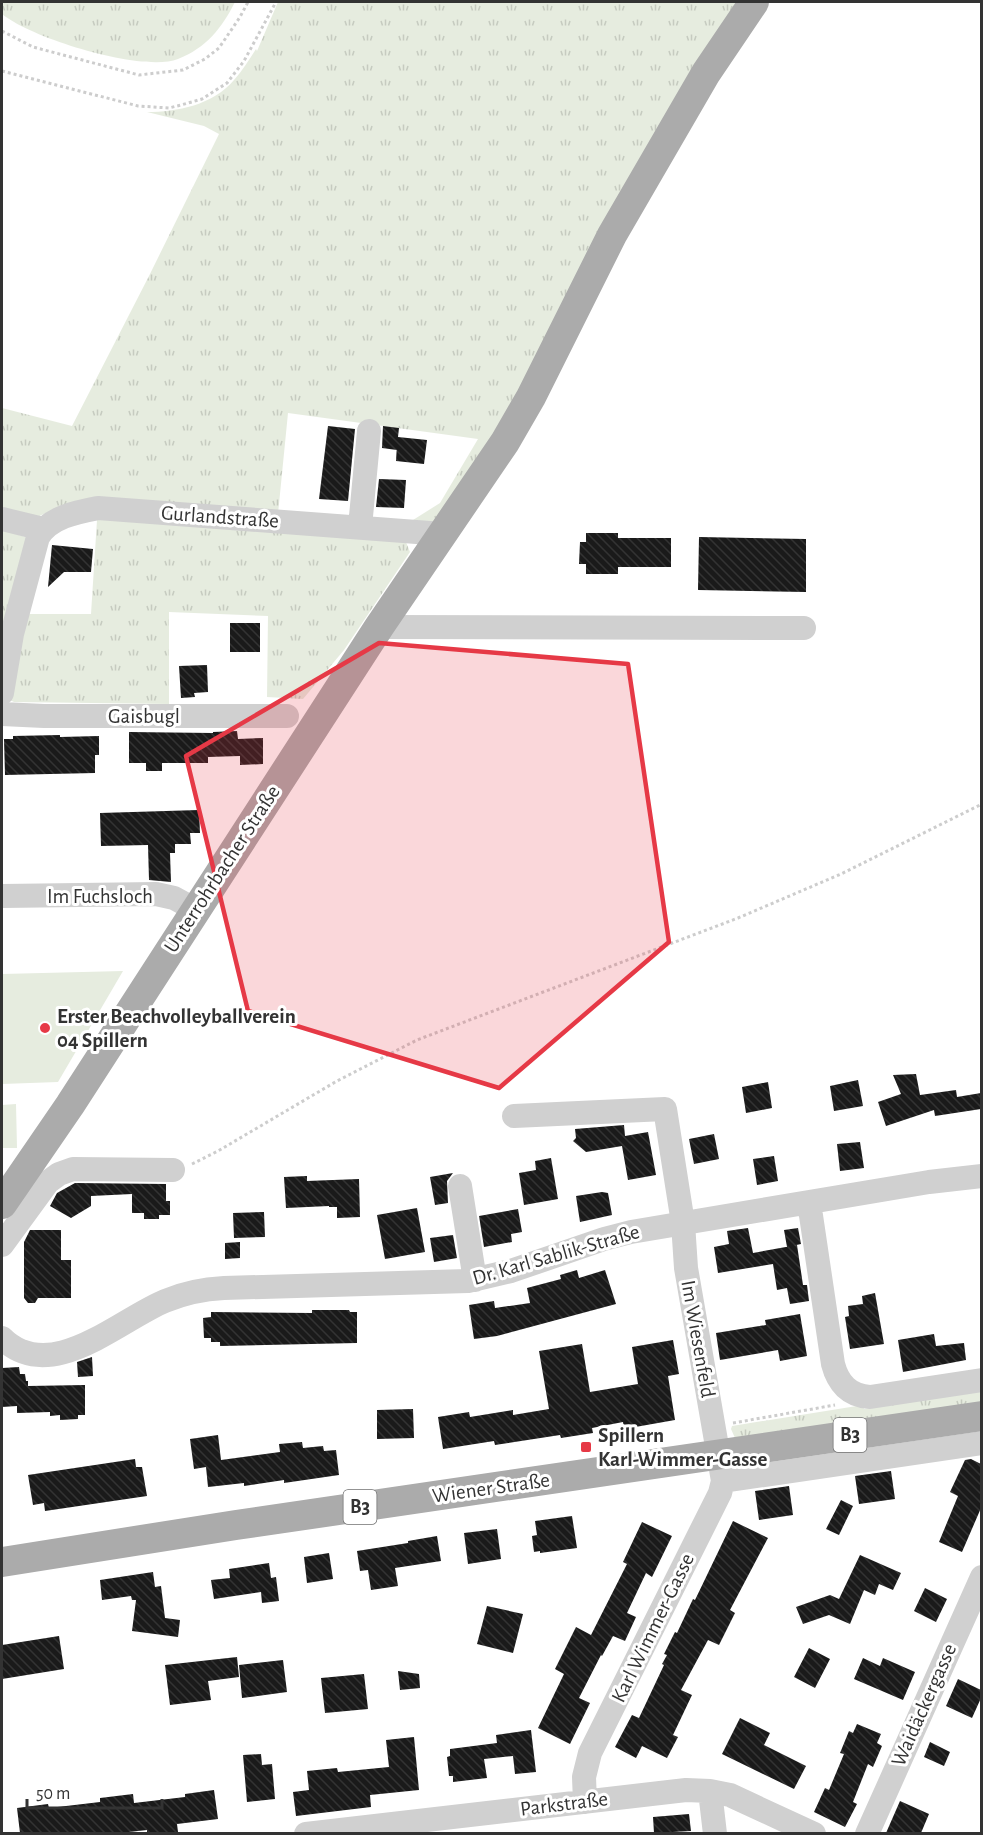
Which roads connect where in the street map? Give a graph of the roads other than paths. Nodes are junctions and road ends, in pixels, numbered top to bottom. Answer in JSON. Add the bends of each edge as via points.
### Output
{"nodes":[{"id":1,"x":754,"y":2,"type":"edge"},
{"id":2,"x":369,"y":430,"type":"dead end"},
{"id":3,"x":2,"y":519,"type":"edge"},
{"id":4,"x":360,"y":527,"type":"junction"},
{"id":5,"x":43,"y":529,"type":"junction"},
{"id":6,"x":443,"y":534,"type":"junction"},
{"id":7,"x":380,"y":627,"type":"junction"},
{"id":8,"x":804,"y":628,"type":"dead end"},
{"id":9,"x":2,"y":693,"type":"edge"},
{"id":10,"x":2,"y":714,"type":"edge"},
{"id":11,"x":287,"y":716,"type":"dead end"},
{"id":12,"x":2,"y":896,"type":"edge"},
{"id":13,"x":196,"y":910,"type":"junction"},
{"id":14,"x":514,"y":1116,"type":"dead end"},
{"id":15,"x":173,"y":1170,"type":"road end"},
{"id":16,"x":981,"y":1176,"type":"edge"},
{"id":17,"x":460,"y":1186,"type":"dead end"},
{"id":18,"x":809,"y":1202,"type":"junction"},
{"id":19,"x":2,"y":1204,"type":"edge"},
{"id":20,"x":683,"y":1223,"type":"junction"},
{"id":21,"x":2,"y":1245,"type":"edge"},
{"id":22,"x":476,"y":1280,"type":"junction"},
{"id":23,"x":2,"y":1338,"type":"edge"},
{"id":24,"x":981,"y":1380,"type":"edge"},
{"id":25,"x":981,"y":1416,"type":"edge"},
{"id":26,"x":981,"y":1443,"type":"edge"},
{"id":27,"x":718,"y":1454,"type":"junction"},
{"id":28,"x":2,"y":1562,"type":"edge"},
{"id":29,"x":981,"y":1577,"type":"edge"},
{"id":30,"x":710,"y":1791,"type":"junction"},
{"id":31,"x":585,"y":1802,"type":"junction"},
{"id":32,"x":306,"y":1833,"type":"edge"},
{"id":33,"x":715,"y":1833,"type":"edge"},
{"id":34,"x":814,"y":1833,"type":"edge"},
{"id":35,"x":867,"y":1833,"type":"edge"}],
"edges":[{"from":1,"to":6,"type":"main road","name":"Unterrohrbacher Straße","via":[[706,73],[612,235],[531,398]]},
{"from":2,"to":4,"type":"street"},
{"from":3,"to":5,"type":"street"},
{"from":4,"to":5,"type":"street","name":"Gurlandstraße","via":[[98,508],[66,516]]},
{"from":4,"to":6,"type":"street","name":"Gurlandstraße"},
{"from":5,"to":9,"type":"street","via":[[12,634]]},
{"from":6,"to":7,"type":"main road","name":"Unterrohrbacher Straße"},
{"from":7,"to":8,"type":"street"},
{"from":7,"to":13,"type":"main road","name":"Unterrohrbacher Straße"},
{"from":10,"to":11,"type":"street","name":"Gaisbugl"},
{"from":12,"to":13,"type":"street","name":"Im Fuchsloch","via":[[156,894]]},
{"from":13,"to":19,"type":"main road","name":"Unterrohrbacher Straße"},
{"from":14,"to":20,"type":"street","name":"Im Wiesenfeld","via":[[665,1109]]},
{"from":15,"to":21,"type":"street","via":[[73,1169],[58,1174]]},
{"from":16,"to":18,"type":"street","name":"Dr. Karl Sablik-Straße"},
{"from":17,"to":22,"type":"street"},
{"from":18,"to":20,"type":"street","name":"Dr. Karl Sablik-Straße"},
{"from":18,"to":24,"type":"street","via":[[838,1379],[854,1394],[870,1397]]},
{"from":20,"to":22,"type":"street","name":"Dr. Karl Sablik-Straße","via":[[621,1234]]},
{"from":20,"to":27,"type":"street","name":"Im Wiesenfeld","via":[[686,1268]]},
{"from":22,"to":23,"type":"street","name":"Dr. Karl Sablik-Straße","via":[[208,1289],[164,1301],[63,1354],[32,1353],[15,1348]]},
{"from":25,"to":27,"type":"main road","name":"Wiener Straße","number":"B3"},
{"from":26,"to":27,"type":"street","name":"Wiener Straße"},
{"from":27,"to":28,"type":"main road","name":"Wiener Straße","number":"B3"},
{"from":27,"to":31,"type":"street","name":"Karl Wimmer-Gasse","via":[[720,1493],[590,1753],[584,1778]]},
{"from":29,"to":35,"type":"street","name":"Waidäckergasse"},
{"from":30,"to":31,"type":"street","name":"Parkstraße","via":[[686,1790]]},
{"from":30,"to":33,"type":"street"},
{"from":30,"to":34,"type":"street","name":"Parkstraße","via":[[746,1801]]},
{"from":31,"to":32,"type":"street","name":"Parkstraße"}]}
